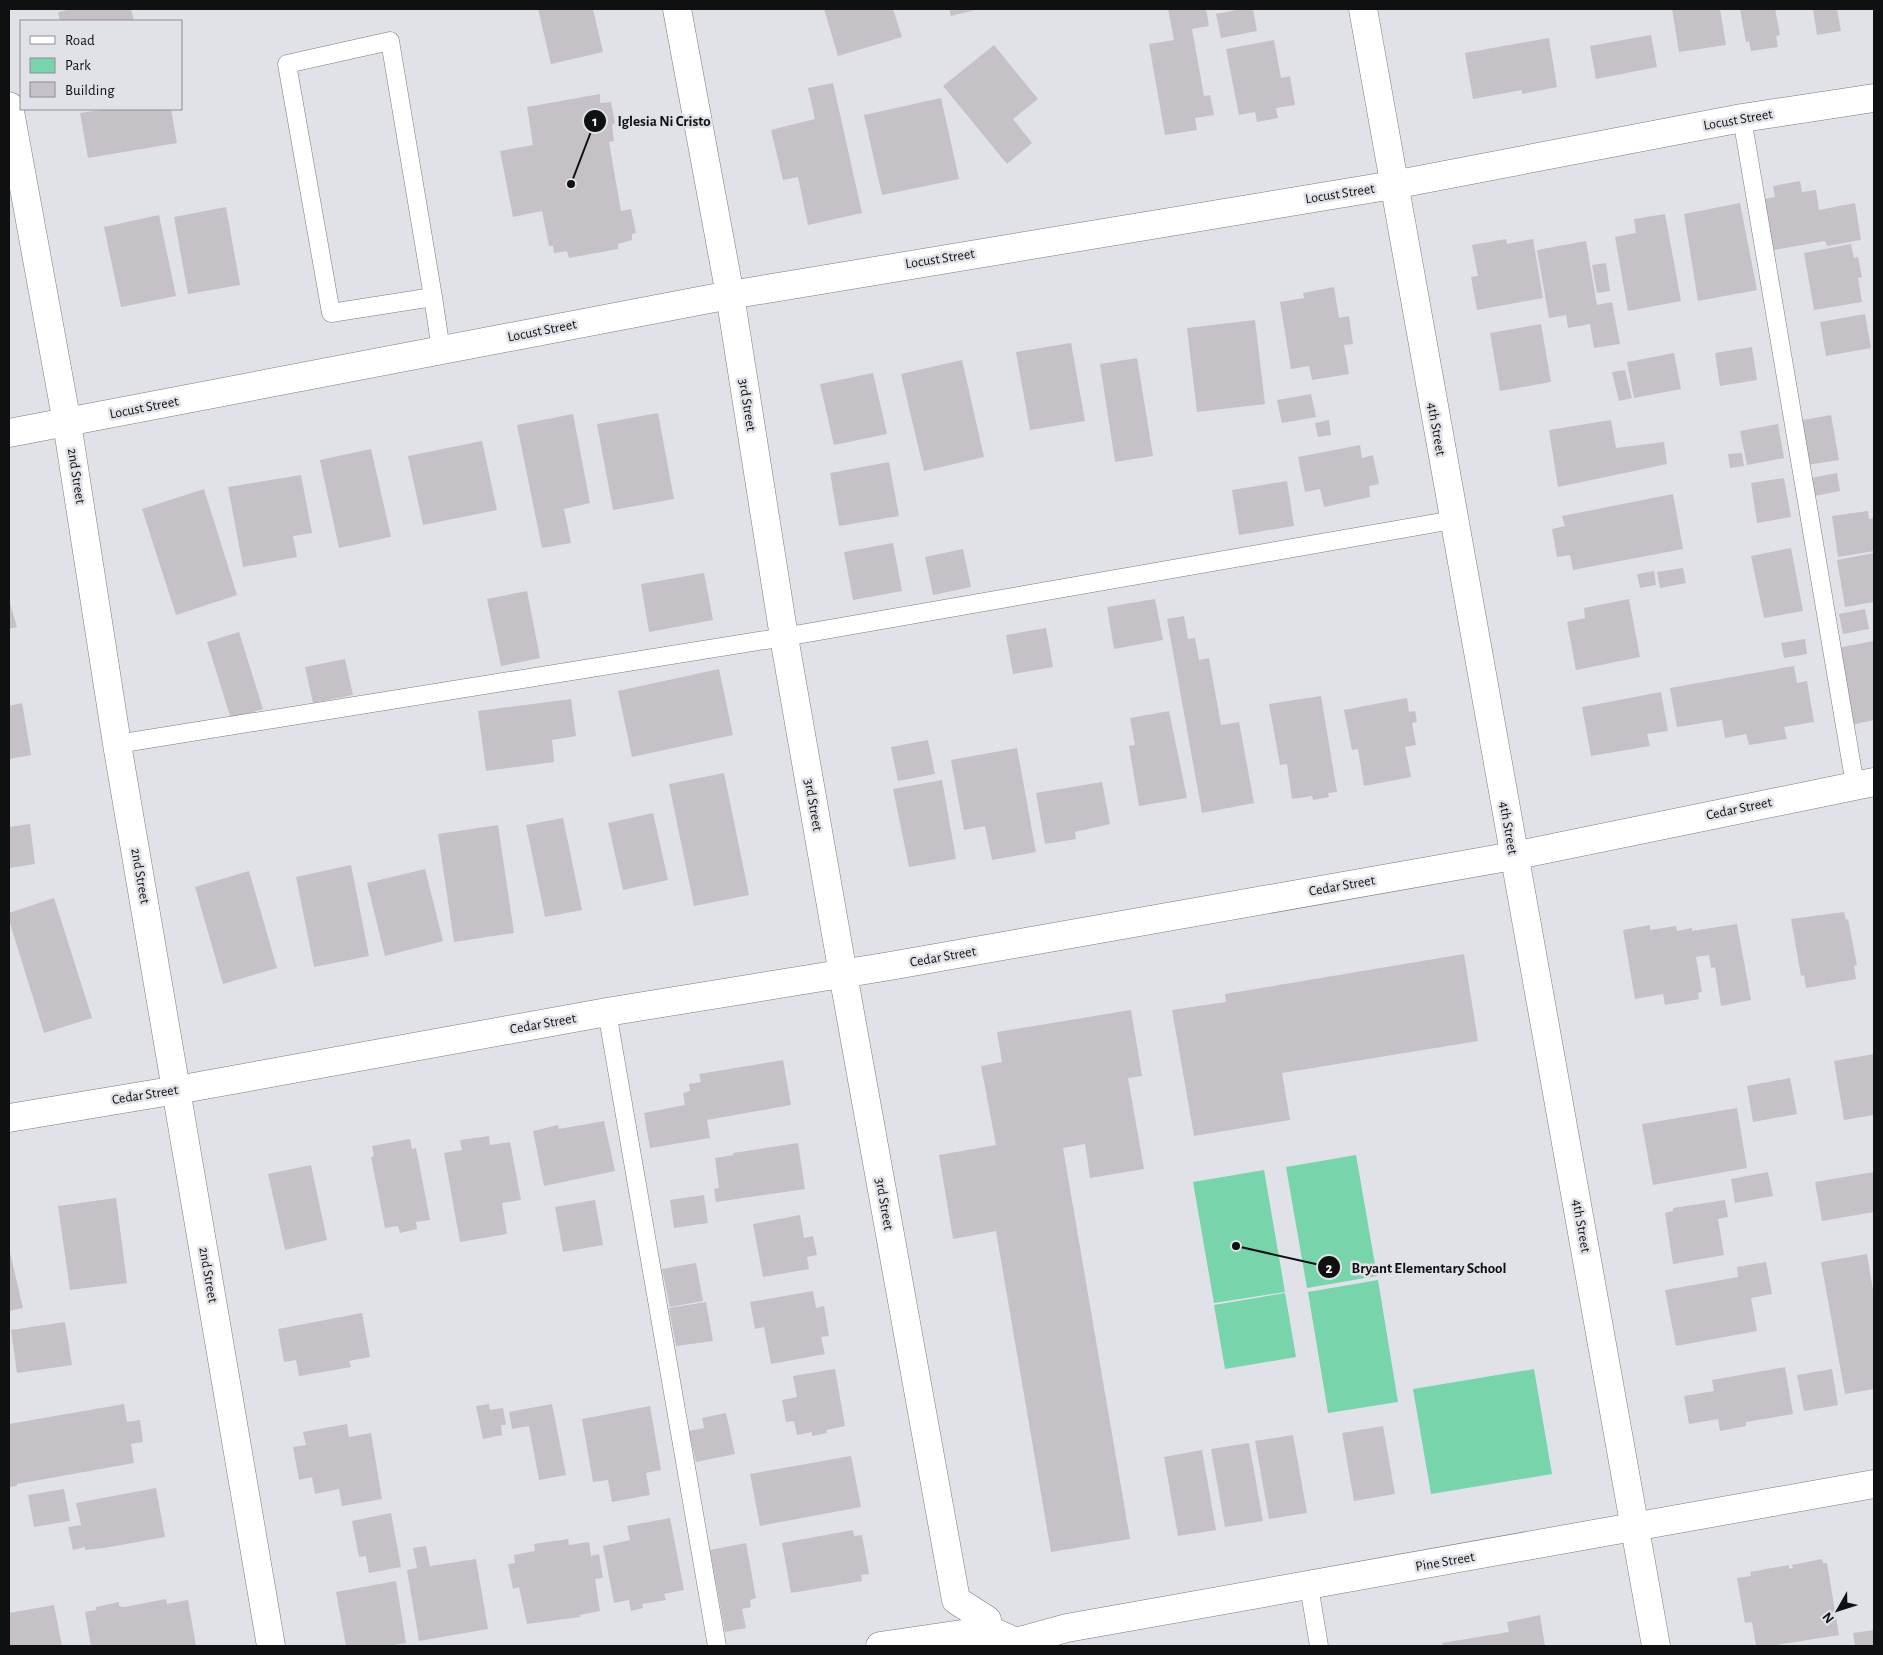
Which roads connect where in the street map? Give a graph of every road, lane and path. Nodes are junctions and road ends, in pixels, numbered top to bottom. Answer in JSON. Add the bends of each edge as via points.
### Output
{"nodes":[{"id":1,"x":677,"y":9,"type":"edge"},
{"id":2,"x":1362,"y":9,"type":"edge"},
{"id":3,"x":1874,"y":98,"type":"edge"},
{"id":4,"x":9,"y":106,"type":"edge"},
{"id":5,"x":1742,"y":118,"type":"junction"},
{"id":6,"x":1393,"y":185,"type":"junction"},
{"id":7,"x":730,"y":295,"type":"junction"},
{"id":8,"x":433,"y":297,"type":"junction"},
{"id":9,"x":441,"y":350,"type":"junction"},
{"id":10,"x":67,"y":423,"type":"junction"},
{"id":11,"x":9,"y":433,"type":"edge"},
{"id":12,"x":1452,"y":520,"type":"junction"},
{"id":13,"x":784,"y":637,"type":"junction"},
{"id":14,"x":117,"y":744,"type":"junction"},
{"id":15,"x":1865,"y":783,"type":"edge"},
{"id":16,"x":1513,"y":856,"type":"junction"},
{"id":17,"x":843,"y":974,"type":"junction"},
{"id":18,"x":606,"y":1012,"type":"junction"},
{"id":19,"x":177,"y":1090,"type":"junction"},
{"id":20,"x":9,"y":1118,"type":"edge"},
{"id":21,"x":1874,"y":1484,"type":"edge"},
{"id":22,"x":1636,"y":1528,"type":"junction"},
{"id":23,"x":1309,"y":1586,"type":"junction"},
{"id":24,"x":956,"y":1600,"type":"junction"},
{"id":25,"x":941,"y":1641,"type":"edge"},
{"id":26,"x":1003,"y":1641,"type":"edge"},
{"id":27,"x":271,"y":1646,"type":"edge"},
{"id":28,"x":716,"y":1646,"type":"edge"},
{"id":29,"x":880,"y":1646,"type":"edge"},
{"id":30,"x":1319,"y":1646,"type":"edge"},
{"id":31,"x":1656,"y":1646,"type":"edge"}],
"edges":[{"from":1,"to":7,"type":"street","name":"3rd Street"},
{"from":2,"to":6,"type":"street","name":"4th Street"},
{"from":3,"to":5,"type":"street","name":"Locust Street"},
{"from":4,"to":10,"type":"street","name":"2nd Street"},
{"from":5,"to":6,"type":"street","name":"Locust Street"},
{"from":5,"to":15,"type":"lane"},
{"from":6,"to":7,"type":"street","name":"Locust Street"},
{"from":6,"to":12,"type":"street","name":"4th Street"},
{"from":7,"to":9,"type":"street","name":"Locust Street"},
{"from":7,"to":13,"type":"street","name":"3rd Street"},
{"from":8,"to":8,"type":"lane","via":[[390,41],[287,64],[331,313]]},
{"from":8,"to":9,"type":"lane"},
{"from":9,"to":10,"type":"street","name":"Locust Street"},
{"from":10,"to":11,"type":"street","name":"Locust Street"},
{"from":10,"to":14,"type":"street","name":"2nd Street"},
{"from":12,"to":13,"type":"lane"},
{"from":12,"to":16,"type":"street","name":"4th Street"},
{"from":13,"to":14,"type":"lane"},
{"from":13,"to":17,"type":"street","name":"3rd Street"},
{"from":14,"to":19,"type":"street","name":"2nd Street"},
{"from":15,"to":16,"type":"street","name":"Cedar Street"},
{"from":16,"to":17,"type":"street","name":"Cedar Street"},
{"from":16,"to":22,"type":"street","name":"4th Street"},
{"from":17,"to":18,"type":"street","name":"Cedar Street"},
{"from":17,"to":24,"type":"street","name":"3rd Street"},
{"from":18,"to":19,"type":"street","name":"Cedar Street"},
{"from":18,"to":28,"type":"lane"},
{"from":19,"to":20,"type":"street","name":"Cedar Street"},
{"from":19,"to":27,"type":"street","name":"2nd Street"},
{"from":21,"to":22,"type":"street","name":"Pine Street"},
{"from":22,"to":23,"type":"street","name":"Pine Street"},
{"from":22,"to":31,"type":"street","name":"4th Street"},
{"from":23,"to":26,"type":"street","name":"Pine Street"},
{"from":23,"to":30,"type":"lane"},
{"from":24,"to":25,"type":"street","via":[[937,1623]]},
{"from":24,"to":26,"type":"street","via":[[987,1620]]},
{"from":25,"to":26,"type":"street","name":"Pine Street"},
{"from":25,"to":29,"type":"street","name":"Pine Street"}]}
